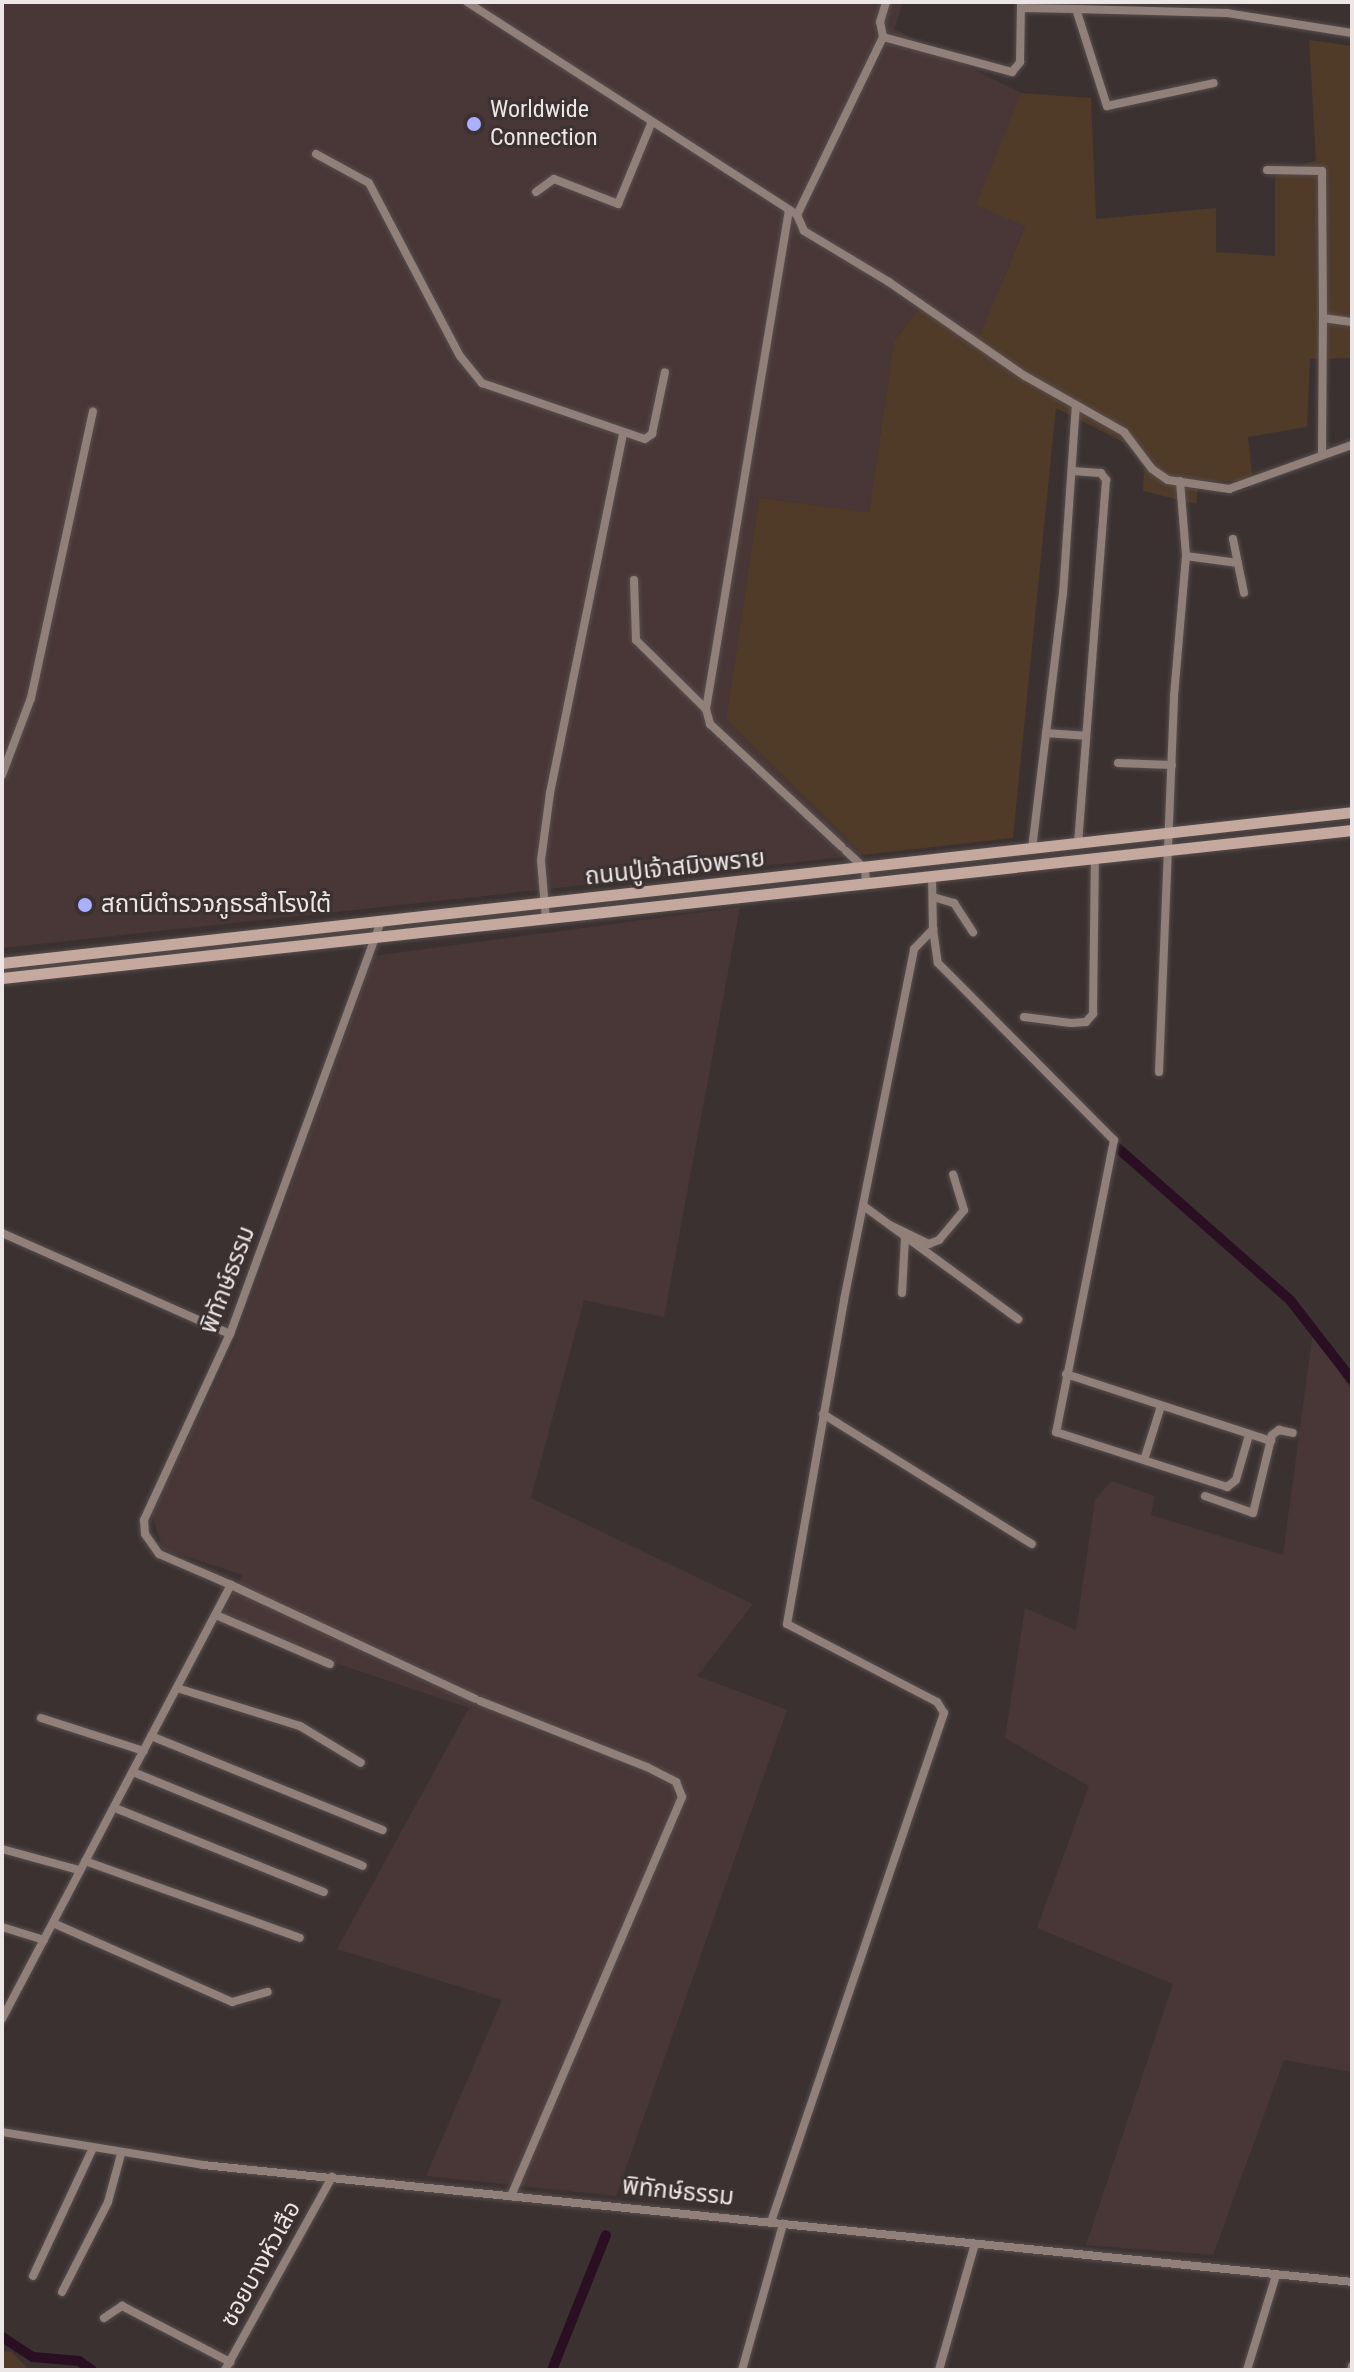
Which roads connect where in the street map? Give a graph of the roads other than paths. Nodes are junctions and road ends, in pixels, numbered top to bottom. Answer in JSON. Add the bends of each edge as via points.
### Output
{"nodes":[{"id":1,"x":467,"y":2,"type":"edge"},
{"id":2,"x":886,"y":2,"type":"edge"},
{"id":3,"x":1021,"y":5,"type":"edge"},
{"id":4,"x":1076,"y":9,"type":"junction"},
{"id":5,"x":1352,"y":33,"type":"edge"},
{"id":6,"x":883,"y":37,"type":"junction"},
{"id":7,"x":1214,"y":83,"type":"dead end"},
{"id":8,"x":651,"y":124,"type":"junction"},
{"id":9,"x":316,"y":154,"type":"dead end"},
{"id":10,"x":1267,"y":170,"type":"dead end"},
{"id":11,"x":536,"y":192,"type":"dead end"},
{"id":12,"x":793,"y":212,"type":"junction"},
{"id":13,"x":1323,"y":318,"type":"junction"},
{"id":14,"x":1352,"y":322,"type":"edge"},
{"id":15,"x":665,"y":372,"type":"dead end"},
{"id":16,"x":1075,"y":410,"type":"junction"},
{"id":17,"x":93,"y":412,"type":"dead end"},
{"id":18,"x":623,"y":435,"type":"junction"},
{"id":19,"x":1352,"y":445,"type":"edge"},
{"id":20,"x":1322,"y":452,"type":"junction"},
{"id":21,"x":1072,"y":471,"type":"junction"},
{"id":22,"x":1180,"y":485,"type":"junction"},
{"id":23,"x":1233,"y":539,"type":"dead end"},
{"id":24,"x":1186,"y":556,"type":"junction"},
{"id":25,"x":1238,"y":563,"type":"junction"},
{"id":26,"x":634,"y":580,"type":"dead end"},
{"id":27,"x":1244,"y":593,"type":"dead end"},
{"id":28,"x":706,"y":709,"type":"junction"},
{"id":29,"x":1046,"y":733,"type":"junction"},
{"id":30,"x":1085,"y":736,"type":"junction"},
{"id":31,"x":1118,"y":763,"type":"dead end"},
{"id":32,"x":1172,"y":765,"type":"junction"},
{"id":33,"x":2,"y":775,"type":"edge"},
{"id":34,"x":1352,"y":812,"type":"edge"},
{"id":35,"x":1352,"y":830,"type":"edge"},
{"id":36,"x":1170,"y":833,"type":"junction"},
{"id":37,"x":1078,"y":843,"type":"junction"},
{"id":38,"x":1032,"y":849,"type":"junction"},
{"id":39,"x":1171,"y":850,"type":"junction"},
{"id":40,"x":1095,"y":859,"type":"junction"},
{"id":41,"x":865,"y":869,"type":"junction"},
{"id":42,"x":932,"y":876,"type":"junction"},
{"id":43,"x":866,"y":884,"type":"junction"},
{"id":44,"x":933,"y":897,"type":"junction"},
{"id":45,"x":544,"y":905,"type":"junction"},
{"id":46,"x":546,"y":920,"type":"junction"},
{"id":47,"x":381,"y":922,"type":"junction"},
{"id":48,"x":933,"y":929,"type":"junction"},
{"id":49,"x":973,"y":932,"type":"dead end"},
{"id":50,"x":375,"y":938,"type":"junction"},
{"id":51,"x":84,"y":955,"type":"junction"},
{"id":52,"x":2,"y":963,"type":"edge"},
{"id":53,"x":86,"y":969,"type":"junction"},
{"id":54,"x":2,"y":978,"type":"edge"},
{"id":55,"x":1024,"y":1017,"type":"dead end"},
{"id":56,"x":1159,"y":1072,"type":"dead end"},
{"id":57,"x":953,"y":1175,"type":"dead end"},
{"id":58,"x":865,"y":1207,"type":"junction"},
{"id":59,"x":888,"y":1225,"type":"junction"},
{"id":60,"x":2,"y":1233,"type":"edge"},
{"id":61,"x":905,"y":1238,"type":"junction"},
{"id":62,"x":902,"y":1293,"type":"dead end"},
{"id":63,"x":1018,"y":1319,"type":"dead end"},
{"id":64,"x":230,"y":1334,"type":"junction"},
{"id":65,"x":1066,"y":1374,"type":"junction"},
{"id":66,"x":1161,"y":1406,"type":"junction"},
{"id":67,"x":823,"y":1414,"type":"junction"},
{"id":68,"x":1293,"y":1433,"type":"dead end"},
{"id":69,"x":1249,"y":1435,"type":"junction"},
{"id":70,"x":1271,"y":1441,"type":"junction"},
{"id":71,"x":1144,"y":1460,"type":"junction"},
{"id":72,"x":1205,"y":1496,"type":"dead end"},
{"id":73,"x":1032,"y":1544,"type":"dead end"},
{"id":74,"x":231,"y":1585,"type":"junction"},
{"id":75,"x":216,"y":1615,"type":"junction"},
{"id":76,"x":330,"y":1664,"type":"dead end"},
{"id":77,"x":177,"y":1688,"type":"junction"},
{"id":78,"x":41,"y":1718,"type":"dead end"},
{"id":79,"x":151,"y":1736,"type":"junction"},
{"id":80,"x":144,"y":1751,"type":"junction"},
{"id":81,"x":361,"y":1763,"type":"dead end"},
{"id":82,"x":133,"y":1772,"type":"junction"},
{"id":83,"x":115,"y":1808,"type":"junction"},
{"id":84,"x":383,"y":1830,"type":"dead end"},
{"id":85,"x":2,"y":1849,"type":"edge"},
{"id":86,"x":85,"y":1861,"type":"junction"},
{"id":87,"x":363,"y":1866,"type":"dead end"},
{"id":88,"x":79,"y":1870,"type":"junction"},
{"id":89,"x":324,"y":1892,"type":"dead end"},
{"id":90,"x":53,"y":1923,"type":"junction"},
{"id":91,"x":2,"y":1927,"type":"edge"},
{"id":92,"x":300,"y":1938,"type":"dead end"},
{"id":93,"x":44,"y":1940,"type":"junction"},
{"id":94,"x":268,"y":1992,"type":"dead end"},
{"id":95,"x":2,"y":2019,"type":"edge"},
{"id":96,"x":2,"y":2132,"type":"edge"},
{"id":97,"x":93,"y":2148,"type":"junction"},
{"id":98,"x":121,"y":2154,"type":"junction"},
{"id":99,"x":332,"y":2177,"type":"junction"},
{"id":100,"x":511,"y":2196,"type":"junction"},
{"id":101,"x":771,"y":2222,"type":"junction"},
{"id":102,"x":783,"y":2224,"type":"junction"},
{"id":103,"x":975,"y":2244,"type":"junction"},
{"id":104,"x":1276,"y":2275,"type":"junction"},
{"id":105,"x":33,"y":2276,"type":"dead end"},
{"id":106,"x":1352,"y":2282,"type":"edge"},
{"id":107,"x":62,"y":2292,"type":"dead end"},
{"id":108,"x":104,"y":2318,"type":"dead end"},
{"id":109,"x":228,"y":2366,"type":"edge"},
{"id":110,"x":742,"y":2370,"type":"edge"},
{"id":111,"x":939,"y":2370,"type":"edge"},
{"id":112,"x":1247,"y":2370,"type":"edge"}],
"edges":[{"from":1,"to":8,"type":"street"},
{"from":2,"to":6,"type":"street","via":[[880,22]]},
{"from":3,"to":4,"type":"street"},
{"from":3,"to":6,"type":"street","via":[[1020,62],[1012,72]]},
{"from":4,"to":5,"type":"street","via":[[1227,13]]},
{"from":4,"to":7,"type":"street","via":[[1107,106]]},
{"from":6,"to":12,"type":"street"},
{"from":8,"to":11,"type":"street","via":[[618,204],[554,179]]},
{"from":8,"to":12,"type":"street"},
{"from":9,"to":18,"type":"street","via":[[369,183],[469,373],[521,399]]},
{"from":10,"to":13,"type":"street","via":[[1322,171]]},
{"from":12,"to":16,"type":"street","via":[[804,231]]},
{"from":12,"to":28,"type":"street"},
{"from":13,"to":14,"type":"street"},
{"from":13,"to":20,"type":"street"},
{"from":15,"to":18,"type":"street","via":[[650,439]]},
{"from":16,"to":21,"type":"street"},
{"from":16,"to":22,"type":"street","via":[[1124,432],[1156,474]]},
{"from":17,"to":33,"type":"street","via":[[31,698]]},
{"from":18,"to":45,"type":"street","via":[[550,793],[541,860]]},
{"from":19,"to":20,"type":"street"},
{"from":20,"to":22,"type":"street","via":[[1229,489]]},
{"from":21,"to":29,"type":"street"},
{"from":21,"to":30,"type":"street","via":[[1101,473],[1106,480]]},
{"from":22,"to":24,"type":"street"},
{"from":23,"to":25,"type":"street"},
{"from":24,"to":25,"type":"street"},
{"from":24,"to":32,"type":"street"},
{"from":25,"to":27,"type":"street"},
{"from":26,"to":28,"type":"street","via":[[636,640]]},
{"from":28,"to":41,"type":"street","via":[[710,724]]},
{"from":29,"to":30,"type":"street"},
{"from":29,"to":38,"type":"street"},
{"from":30,"to":37,"type":"street"},
{"from":31,"to":32,"type":"street"},
{"from":32,"to":36,"type":"street"},
{"from":34,"to":36,"type":"main road","name":"ถนนปู่เจ้าสมิงพราย"},
{"from":35,"to":39,"type":"main road","name":"ถนนปู่เจ้าสมิงพราย"},
{"from":36,"to":37,"type":"main road","name":"ถนนปู่เจ้าสมิงพราย"},
{"from":36,"to":39,"type":"street"},
{"from":37,"to":38,"type":"main road","name":"ถนนปู่เจ้าสมิงพราย"},
{"from":38,"to":41,"type":"main road","name":"ถนนปู่เจ้าสมิงพราย"},
{"from":39,"to":40,"type":"main road","name":"ถนนปู่เจ้าสมิงพราย"},
{"from":39,"to":56,"type":"street"},
{"from":40,"to":42,"type":"main road","name":"ถนนปู่เจ้าสมิงพราย"},
{"from":40,"to":55,"type":"street","via":[[1091,1018],[1071,1023]]},
{"from":41,"to":43,"type":"street"},
{"from":41,"to":45,"type":"main road","name":"ถนนปู่เจ้าสมิงพราย"},
{"from":42,"to":43,"type":"main road","name":"ถนนปู่เจ้าสมิงพราย"},
{"from":42,"to":44,"type":"street"},
{"from":43,"to":46,"type":"main road","name":"ถนนปู่เจ้าสมิงพราย"},
{"from":44,"to":48,"type":"street"},
{"from":44,"to":49,"type":"street","via":[[954,903]]},
{"from":45,"to":46,"type":"street"},
{"from":45,"to":47,"type":"main road","name":"ถนนปู่เจ้าสมิงพราย"},
{"from":46,"to":50,"type":"main road","name":"ถนนปู่เจ้าสมิงพราย"},
{"from":47,"to":50,"type":"street","name":"พิทักษ์ธรรม"},
{"from":47,"to":51,"type":"main road","name":"ถนนปู่เจ้าสมิงพราย"},
{"from":48,"to":58,"type":"street","via":[[914,949]]},
{"from":48,"to":65,"type":"street","via":[[938,963],[1114,1140]]},
{"from":50,"to":53,"type":"main road","name":"ถนนปู่เจ้าสมิงพราย"},
{"from":50,"to":64,"type":"street","name":"พิทักษ์ธรรม"},
{"from":51,"to":52,"type":"main road","name":"ถนนปู่เจ้าสมิงพราย"},
{"from":51,"to":53,"type":"main road"},
{"from":53,"to":54,"type":"main road","name":"ถนนปู่เจ้าสมิงพราย"},
{"from":57,"to":59,"type":"street","via":[[964,1210],[939,1240],[929,1244]]},
{"from":58,"to":59,"type":"street"},
{"from":58,"to":67,"type":"street"},
{"from":59,"to":61,"type":"street"},
{"from":60,"to":64,"type":"street"},
{"from":61,"to":62,"type":"street"},
{"from":61,"to":63,"type":"street"},
{"from":64,"to":74,"type":"street","name":"พิทักษ์ธรรม","via":[[144,1520],[145,1534],[159,1554]]},
{"from":65,"to":66,"type":"street"},
{"from":65,"to":71,"type":"street","via":[[1056,1432]]},
{"from":66,"to":69,"type":"street"},
{"from":66,"to":71,"type":"street"},
{"from":67,"to":73,"type":"street"},
{"from":67,"to":101,"type":"street","via":[[787,1624],[937,1702],[944,1713]]},
{"from":68,"to":70,"type":"street","via":[[1275,1430]]},
{"from":69,"to":70,"type":"street"},
{"from":69,"to":71,"type":"street","via":[[1232,1486]]},
{"from":70,"to":72,"type":"street","via":[[1254,1512]]},
{"from":74,"to":75,"type":"street"},
{"from":74,"to":100,"type":"street","name":"พิทักษ์ธรรม","via":[[478,1700],[676,1782],[682,1797]]},
{"from":75,"to":76,"type":"street"},
{"from":75,"to":77,"type":"street"},
{"from":77,"to":79,"type":"street"},
{"from":77,"to":81,"type":"street","via":[[300,1726]]},
{"from":78,"to":80,"type":"street"},
{"from":79,"to":80,"type":"street"},
{"from":79,"to":84,"type":"street"},
{"from":80,"to":82,"type":"street"},
{"from":82,"to":83,"type":"street"},
{"from":82,"to":87,"type":"street"},
{"from":83,"to":86,"type":"street"},
{"from":83,"to":89,"type":"street"},
{"from":85,"to":88,"type":"street"},
{"from":86,"to":88,"type":"street"},
{"from":86,"to":92,"type":"street"},
{"from":88,"to":90,"type":"street"},
{"from":90,"to":93,"type":"street"},
{"from":90,"to":94,"type":"street","via":[[232,2002]]},
{"from":91,"to":93,"type":"street"},
{"from":93,"to":95,"type":"street"},
{"from":96,"to":97,"type":"street","name":"พิทักษ์ธรรม"},
{"from":97,"to":98,"type":"street","name":"พิทักษ์ธรรม"},
{"from":97,"to":105,"type":"street"},
{"from":98,"to":99,"type":"street","name":"พิทักษ์ธรรม"},
{"from":98,"to":107,"type":"street","via":[[108,2202]]},
{"from":99,"to":100,"type":"street","name":"พิทักษ์ธรรม"},
{"from":99,"to":109,"type":"street","name":"ซอยบางหัวเสือ"},
{"from":100,"to":101,"type":"street","name":"พิทักษ์ธรรม"},
{"from":101,"to":102,"type":"street","name":"พิทักษ์ธรรม"},
{"from":102,"to":103,"type":"street","name":"พิทักษ์ธรรม"},
{"from":102,"to":110,"type":"street"},
{"from":103,"to":104,"type":"street","name":"พิทักษ์ธรรม"},
{"from":103,"to":111,"type":"street"},
{"from":104,"to":106,"type":"street","name":"พิทักษ์ธรรม"},
{"from":104,"to":112,"type":"street"},
{"from":108,"to":109,"type":"street","via":[[122,2306]]}]}
